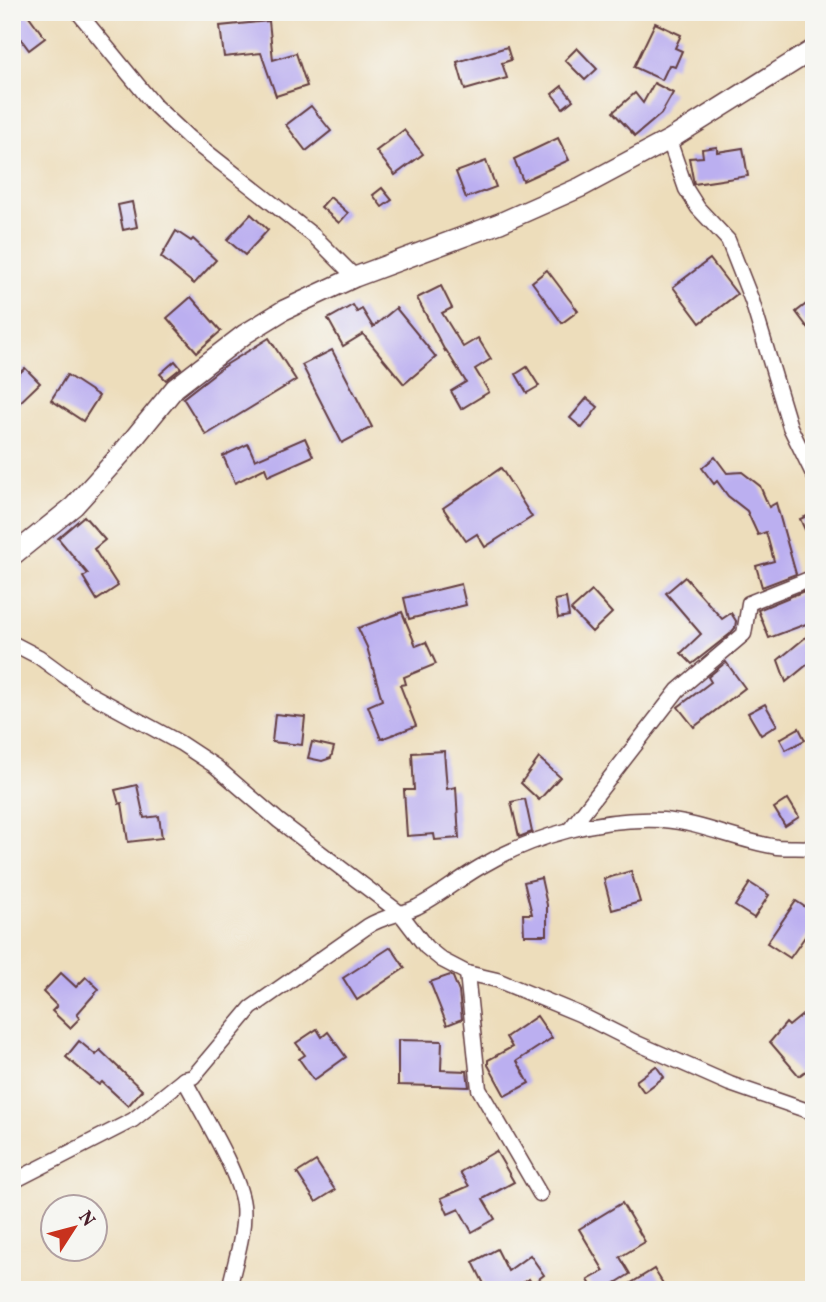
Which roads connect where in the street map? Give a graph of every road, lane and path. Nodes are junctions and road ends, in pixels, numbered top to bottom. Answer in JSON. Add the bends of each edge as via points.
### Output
{"nodes":[{"id":1,"x":78,"y":12,"type":"edge"},
{"id":2,"x":814,"y":49,"type":"edge"},
{"id":3,"x":669,"y":140,"type":"junction"},
{"id":4,"x":355,"y":277,"type":"junction"},
{"id":5,"x":814,"y":476,"type":"edge"},
{"id":6,"x":12,"y":556,"type":"edge"},
{"id":7,"x":814,"y":577,"type":"edge"},
{"id":8,"x":12,"y":643,"type":"edge"},
{"id":9,"x":570,"y":828,"type":"junction"},
{"id":10,"x":814,"y":848,"type":"edge"},
{"id":11,"x":400,"y":913,"type":"junction"},
{"id":12,"x":467,"y":973,"type":"junction"},
{"id":13,"x":184,"y":1079,"type":"junction"},
{"id":14,"x":814,"y":1113,"type":"edge"},
{"id":15,"x":12,"y":1182,"type":"edge"},
{"id":16,"x":540,"y":1194,"type":"dead end"},
{"id":17,"x":229,"y":1290,"type":"edge"}],
"edges":[{"from":1,"to":4,"type":"street","via":[[163,114],[314,236]]},
{"from":2,"to":3,"type":"street"},
{"from":3,"to":4,"type":"street","via":[[500,223]]},
{"from":3,"to":5,"type":"street","via":[[686,189],[728,240],[752,301],[790,427]]},
{"from":4,"to":6,"type":"street","via":[[245,334],[175,388],[74,506]]},
{"from":7,"to":9,"type":"street","via":[[749,603],[744,634],[678,690]]},
{"from":8,"to":11,"type":"street","via":[[215,766]]},
{"from":9,"to":10,"type":"street","via":[[614,821],[664,821],[777,847]]},
{"from":9,"to":11,"type":"street","via":[[482,866]]},
{"from":11,"to":12,"type":"street","via":[[426,947]]},
{"from":11,"to":13,"type":"street","via":[[368,926],[251,1008],[193,1077]]},
{"from":12,"to":14,"type":"street","via":[[497,980],[730,1084]]},
{"from":12,"to":16,"type":"street","via":[[480,1089]]},
{"from":13,"to":15,"type":"street","via":[[133,1120]]},
{"from":13,"to":17,"type":"street","via":[[231,1171],[243,1206]]}]}
